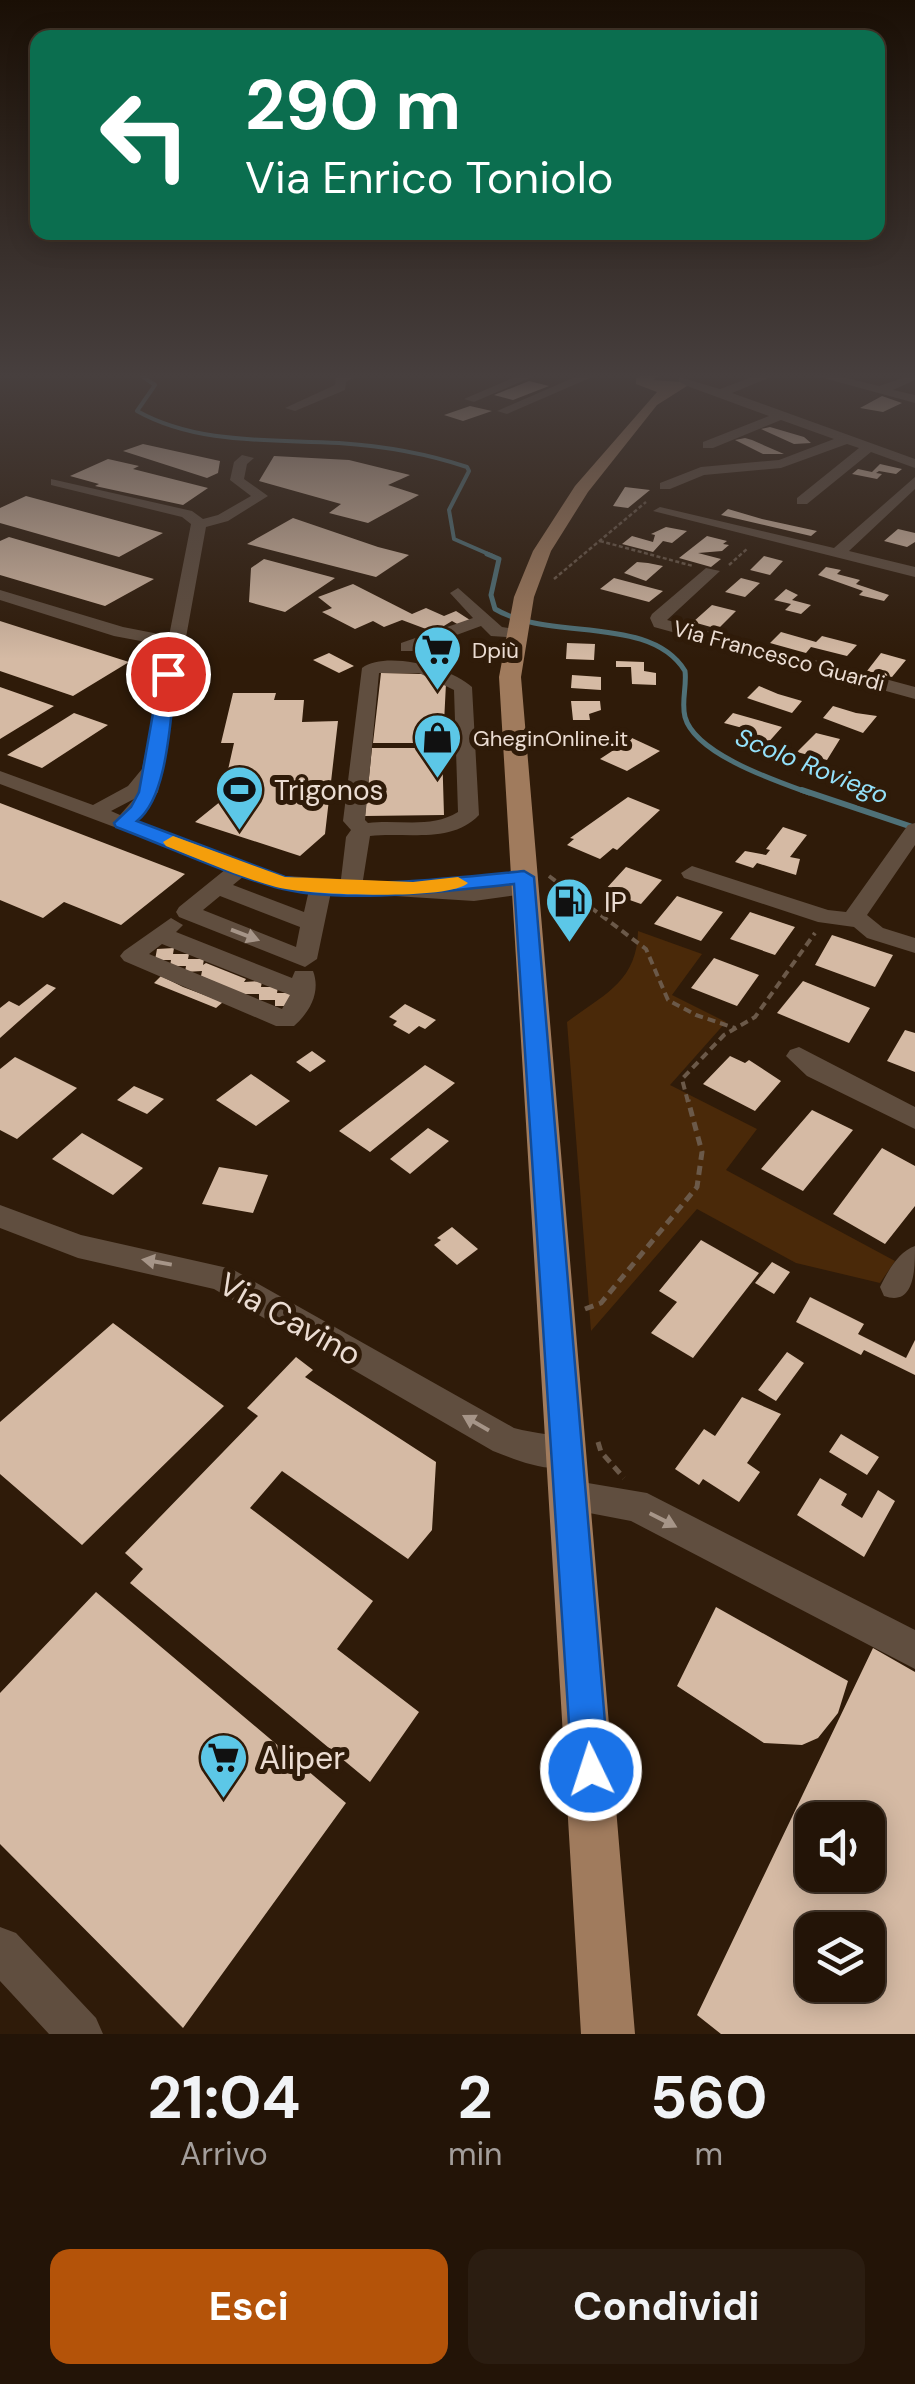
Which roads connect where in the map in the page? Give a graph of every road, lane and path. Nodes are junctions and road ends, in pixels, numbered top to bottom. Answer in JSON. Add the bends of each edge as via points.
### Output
{"nodes":[{"id":1,"x":239,"y":469,"type":"edge"},
{"id":2,"x":599,"y":469,"type":"edge"},
{"id":3,"x":725,"y":469,"type":"edge"},
{"id":4,"x":842,"y":469,"type":"edge"},
{"id":5,"x":915,"y":481,"type":"edge"},
{"id":6,"x":56,"y":482,"type":"dead end"},
{"id":7,"x":666,"y":486,"type":"joint"},
{"id":8,"x":802,"y":501,"type":"dead end"},
{"id":9,"x":660,"y":511,"type":"dead end"},
{"id":10,"x":199,"y":524,"type":"junction"},
{"id":11,"x":763,"y":535,"type":"junction"},
{"id":12,"x":600,"y":542,"type":"junction"},
{"id":13,"x":838,"y":553,"type":"junction"},
{"id":14,"x":712,"y":571,"type":"junction"},
{"id":15,"x":915,"y":572,"type":"edge"},
{"id":16,"x":551,"y":582,"type":"dead end"},
{"id":17,"x":458,"y":593,"type":"dead end"},
{"id":18,"x":0,"y":595,"type":"edge"},
{"id":19,"x":485,"y":619,"type":"junction"},
{"id":20,"x":518,"y":626,"type":"junction"},
{"id":21,"x":174,"y":642,"type":"junction"},
{"id":22,"x":407,"y":647,"type":"dead end"},
{"id":23,"x":915,"y":694,"type":"edge"},
{"id":24,"x":150,"y":774,"type":"junction"},
{"id":25,"x":0,"y":777,"type":"edge"},
{"id":26,"x":95,"y":812,"type":"junction"},
{"id":27,"x":123,"y":823,"type":"junction"},
{"id":28,"x":363,"y":830,"type":"junction"},
{"id":29,"x":911,"y":834,"type":"edge"},
{"id":30,"x":240,"y":868,"type":"junction"},
{"id":31,"x":692,"y":872,"type":"dead end"},
{"id":32,"x":321,"y":886,"type":"junction"},
{"id":33,"x":218,"y":887,"type":"junction"},
{"id":34,"x":351,"y":887,"type":"junction"},
{"id":35,"x":413,"y":888,"type":"junction"},
{"id":36,"x":529,"y":889,"type":"junction"},
{"id":37,"x":187,"y":912,"type":"junction"},
{"id":38,"x":826,"y":917,"type":"junction"},
{"id":39,"x":857,"y":920,"type":"junction"},
{"id":40,"x":312,"y":924,"type":"junction"},
{"id":41,"x":159,"y":934,"type":"junction"},
{"id":42,"x":915,"y":946,"type":"edge"},
{"id":43,"x":305,"y":958,"type":"junction"},
{"id":44,"x":303,"y":992,"type":"junction"},
{"id":45,"x":735,"y":1028,"type":"junction"},
{"id":46,"x":799,"y":1056,"type":"dead end"},
{"id":47,"x":915,"y":1120,"type":"edge"},
{"id":48,"x":0,"y":1216,"type":"edge"},
{"id":49,"x":915,"y":1258,"type":"edge"},
{"id":50,"x":894,"y":1287,"type":"dead end"},
{"id":51,"x":578,"y":1309,"type":"dead end"},
{"id":52,"x":581,"y":1444,"type":"junction"},
{"id":53,"x":626,"y":1480,"type":"dead end"},
{"id":54,"x":570,"y":1496,"type":"junction"},
{"id":55,"x":915,"y":1650,"type":"edge"},
{"id":56,"x":0,"y":1949,"type":"edge"},
{"id":57,"x":606,"y":1966,"type":"junction"},
{"id":58,"x":80,"y":2034,"type":"edge"},
{"id":59,"x":608,"y":2034,"type":"edge"},
{"id":60,"x":616,"y":2034,"type":"edge"}],
"edges":[{"from":1,"to":10,"type":"street","via":[[237,480],[261,496]]},
{"from":2,"to":20,"type":"main road","via":[[556,523]]},
{"from":3,"to":7,"type":"street"},
{"from":4,"to":8,"type":"street"},
{"from":5,"to":13,"type":"street"},
{"from":6,"to":10,"type":"street","via":[[188,514]]},
{"from":7,"to":12,"type":"path"},
{"from":9,"to":11,"type":"street"},
{"from":10,"to":21,"type":"street"},
{"from":11,"to":13,"type":"street"},
{"from":11,"to":14,"type":"path","via":[[720,572]]},
{"from":12,"to":14,"type":"path"},
{"from":12,"to":16,"type":"path"},
{"from":13,"to":15,"type":"street"},
{"from":14,"to":23,"type":"street","name":"Via Francesco Guardi","via":[[660,623]]},
{"from":17,"to":19,"type":"street"},
{"from":18,"to":21,"type":"street"},
{"from":19,"to":20,"type":"street","via":[[497,632]]},
{"from":19,"to":22,"type":"street"},
{"from":20,"to":36,"type":"main road","via":[[512,725]]},
{"from":21,"to":24,"type":"street"},
{"from":24,"to":26,"type":"street"},
{"from":24,"to":27,"type":"street","via":[[139,810]]},
{"from":25,"to":26,"type":"street"},
{"from":26,"to":27,"type":"street"},
{"from":27,"to":30,"type":"street"},
{"from":28,"to":28,"type":"street","via":[[444,828],[469,815],[463,687],[422,668],[371,668],[354,821]]},
{"from":28,"to":34,"type":"street"},
{"from":29,"to":39,"type":"street","via":[[858,906]]},
{"from":30,"to":32,"type":"street"},
{"from":30,"to":33,"type":"street"},
{"from":31,"to":38,"type":"street"},
{"from":32,"to":34,"type":"street"},
{"from":32,"to":40,"type":"street"},
{"from":33,"to":37,"type":"street"},
{"from":33,"to":40,"type":"street"},
{"from":34,"to":35,"type":"street"},
{"from":35,"to":36,"type":"street"},
{"from":35,"to":36,"type":"street","via":[[474,894]]},
{"from":36,"to":45,"type":"path","via":[[558,881],[646,948],[673,1002]]},
{"from":36,"to":52,"type":"main road"},
{"from":37,"to":41,"type":"street"},
{"from":37,"to":43,"type":"street","one_way":true},
{"from":38,"to":39,"type":"street"},
{"from":38,"to":45,"type":"path","via":[[755,1017]]},
{"from":39,"to":42,"type":"street"},
{"from":40,"to":43,"type":"street"},
{"from":41,"to":44,"type":"street"},
{"from":41,"to":44,"type":"street","via":[[132,956],[285,1020]]},
{"from":43,"to":44,"type":"street"},
{"from":45,"to":51,"type":"path","via":[[682,1079],[702,1152],[692,1196],[601,1303]]},
{"from":46,"to":47,"type":"street"},
{"from":52,"to":48,"type":"street","name":"Via Cavino","one_way":true,"via":[[543,1452],[505,1440],[221,1278],[78,1246]]},
{"from":49,"to":50,"type":"street"},
{"from":52,"to":53,"type":"path","via":[[601,1452]]},
{"from":52,"to":54,"type":"main road"},
{"from":54,"to":55,"type":"street","one_way":true,"via":[[635,1505]]},
{"from":54,"to":57,"type":"main road"},
{"from":56,"to":58,"type":"street"},
{"from":57,"to":59,"type":"main road"},
{"from":57,"to":60,"type":"main road"}]}
